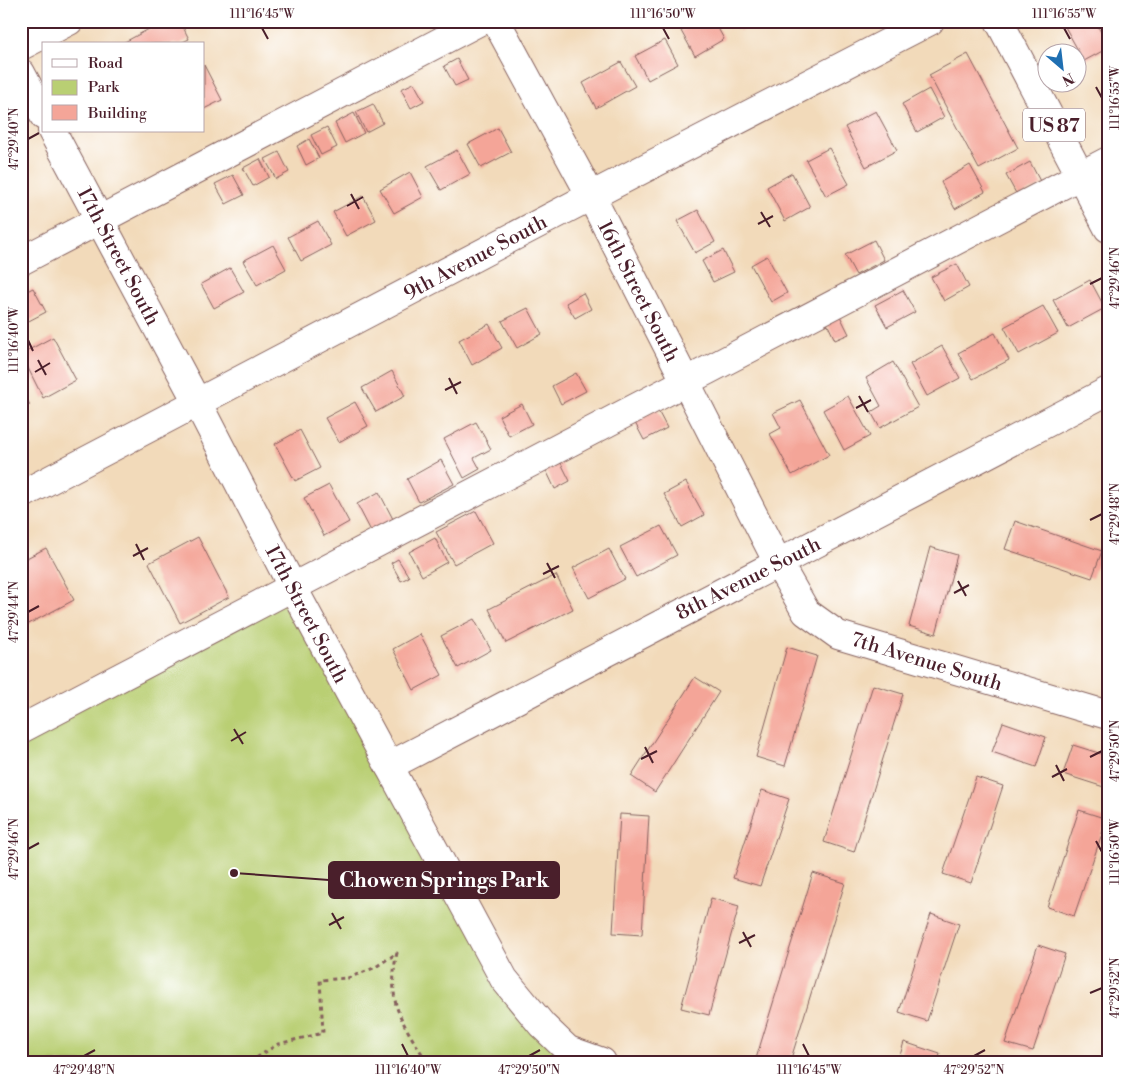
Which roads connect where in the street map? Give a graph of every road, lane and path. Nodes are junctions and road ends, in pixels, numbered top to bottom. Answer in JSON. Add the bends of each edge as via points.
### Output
{"nodes":[{"id":1,"x":69,"y":21,"type":"edge"},
{"id":2,"x":480,"y":21,"type":"edge"},
{"id":3,"x":496,"y":21,"type":"edge"},
{"id":4,"x":930,"y":21,"type":"edge"},
{"id":5,"x":999,"y":21,"type":"edge"},
{"id":6,"x":21,"y":46,"type":"edge"},
{"id":7,"x":21,"y":73,"type":"edge"},
{"id":8,"x":42,"y":112,"type":"edge"},
{"id":9,"x":53,"y":132,"type":"edge"},
{"id":10,"x":1108,"y":161,"type":"edge"},
{"id":11,"x":1080,"y":176,"type":"junction"},
{"id":12,"x":591,"y":196,"type":"junction"},
{"id":13,"x":99,"y":219,"type":"junction"},
{"id":14,"x":1108,"y":228,"type":"edge"},
{"id":15,"x":21,"y":261,"type":"edge"},
{"id":16,"x":685,"y":382,"type":"junction"},
{"id":17,"x":1108,"y":392,"type":"edge"},
{"id":18,"x":197,"y":402,"type":"junction"},
{"id":19,"x":21,"y":495,"type":"edge"},
{"id":20,"x":778,"y":563,"type":"junction"},
{"id":21,"x":292,"y":588,"type":"junction"},
{"id":22,"x":1108,"y":715,"type":"edge"},
{"id":23,"x":21,"y":729,"type":"edge"},
{"id":24,"x":389,"y":766,"type":"junction"},
{"id":25,"x":424,"y":1056,"type":"junction"},
{"id":26,"x":250,"y":1062,"type":"edge"},
{"id":27,"x":424,"y":1062,"type":"edge"},
{"id":28,"x":428,"y":1062,"type":"edge"},
{"id":29,"x":602,"y":1062,"type":"edge"}],
"edges":[{"from":1,"to":6,"type":"main road"},
{"from":2,"to":13,"type":"main road"},
{"from":3,"to":12,"type":"main road","name":"16th Street South"},
{"from":4,"to":12,"type":"main road","name":"9th Avenue South"},
{"from":5,"to":11,"type":"main road","number":"US 87"},
{"from":7,"to":8,"type":"main road"},
{"from":9,"to":13,"type":"main road","name":"17th Street South"},
{"from":10,"to":11,"type":"main road"},
{"from":11,"to":14,"type":"main road","number":"US 87"},
{"from":11,"to":16,"type":"main road"},
{"from":12,"to":16,"type":"main road","name":"16th Street South"},
{"from":12,"to":18,"type":"main road","name":"9th Avenue South"},
{"from":13,"to":15,"type":"main road"},
{"from":13,"to":18,"type":"main road","name":"17th Street South"},
{"from":16,"to":20,"type":"main road","name":"16th Street South"},
{"from":16,"to":21,"type":"main road"},
{"from":17,"to":20,"type":"main road","name":"8th Avenue South"},
{"from":18,"to":19,"type":"main road","name":"9th Avenue South"},
{"from":18,"to":21,"type":"main road","name":"17th Street South"},
{"from":20,"to":22,"type":"main road","name":"7th Avenue South","via":[[806,612],[838,635]]},
{"from":20,"to":24,"type":"main road","name":"8th Avenue South"},
{"from":21,"to":23,"type":"main road"},
{"from":21,"to":24,"type":"main road","name":"17th Street South"},
{"from":24,"to":29,"type":"main road","name":"17th Street South","via":[[504,979],[542,1025],[568,1050]]},
{"from":25,"to":26,"type":"path","via":[[396,1007],[393,969],[397,953],[374,968],[348,978],[320,980],[323,1033],[278,1044]]},
{"from":25,"to":27,"type":"path"},
{"from":25,"to":28,"type":"path"}]}
